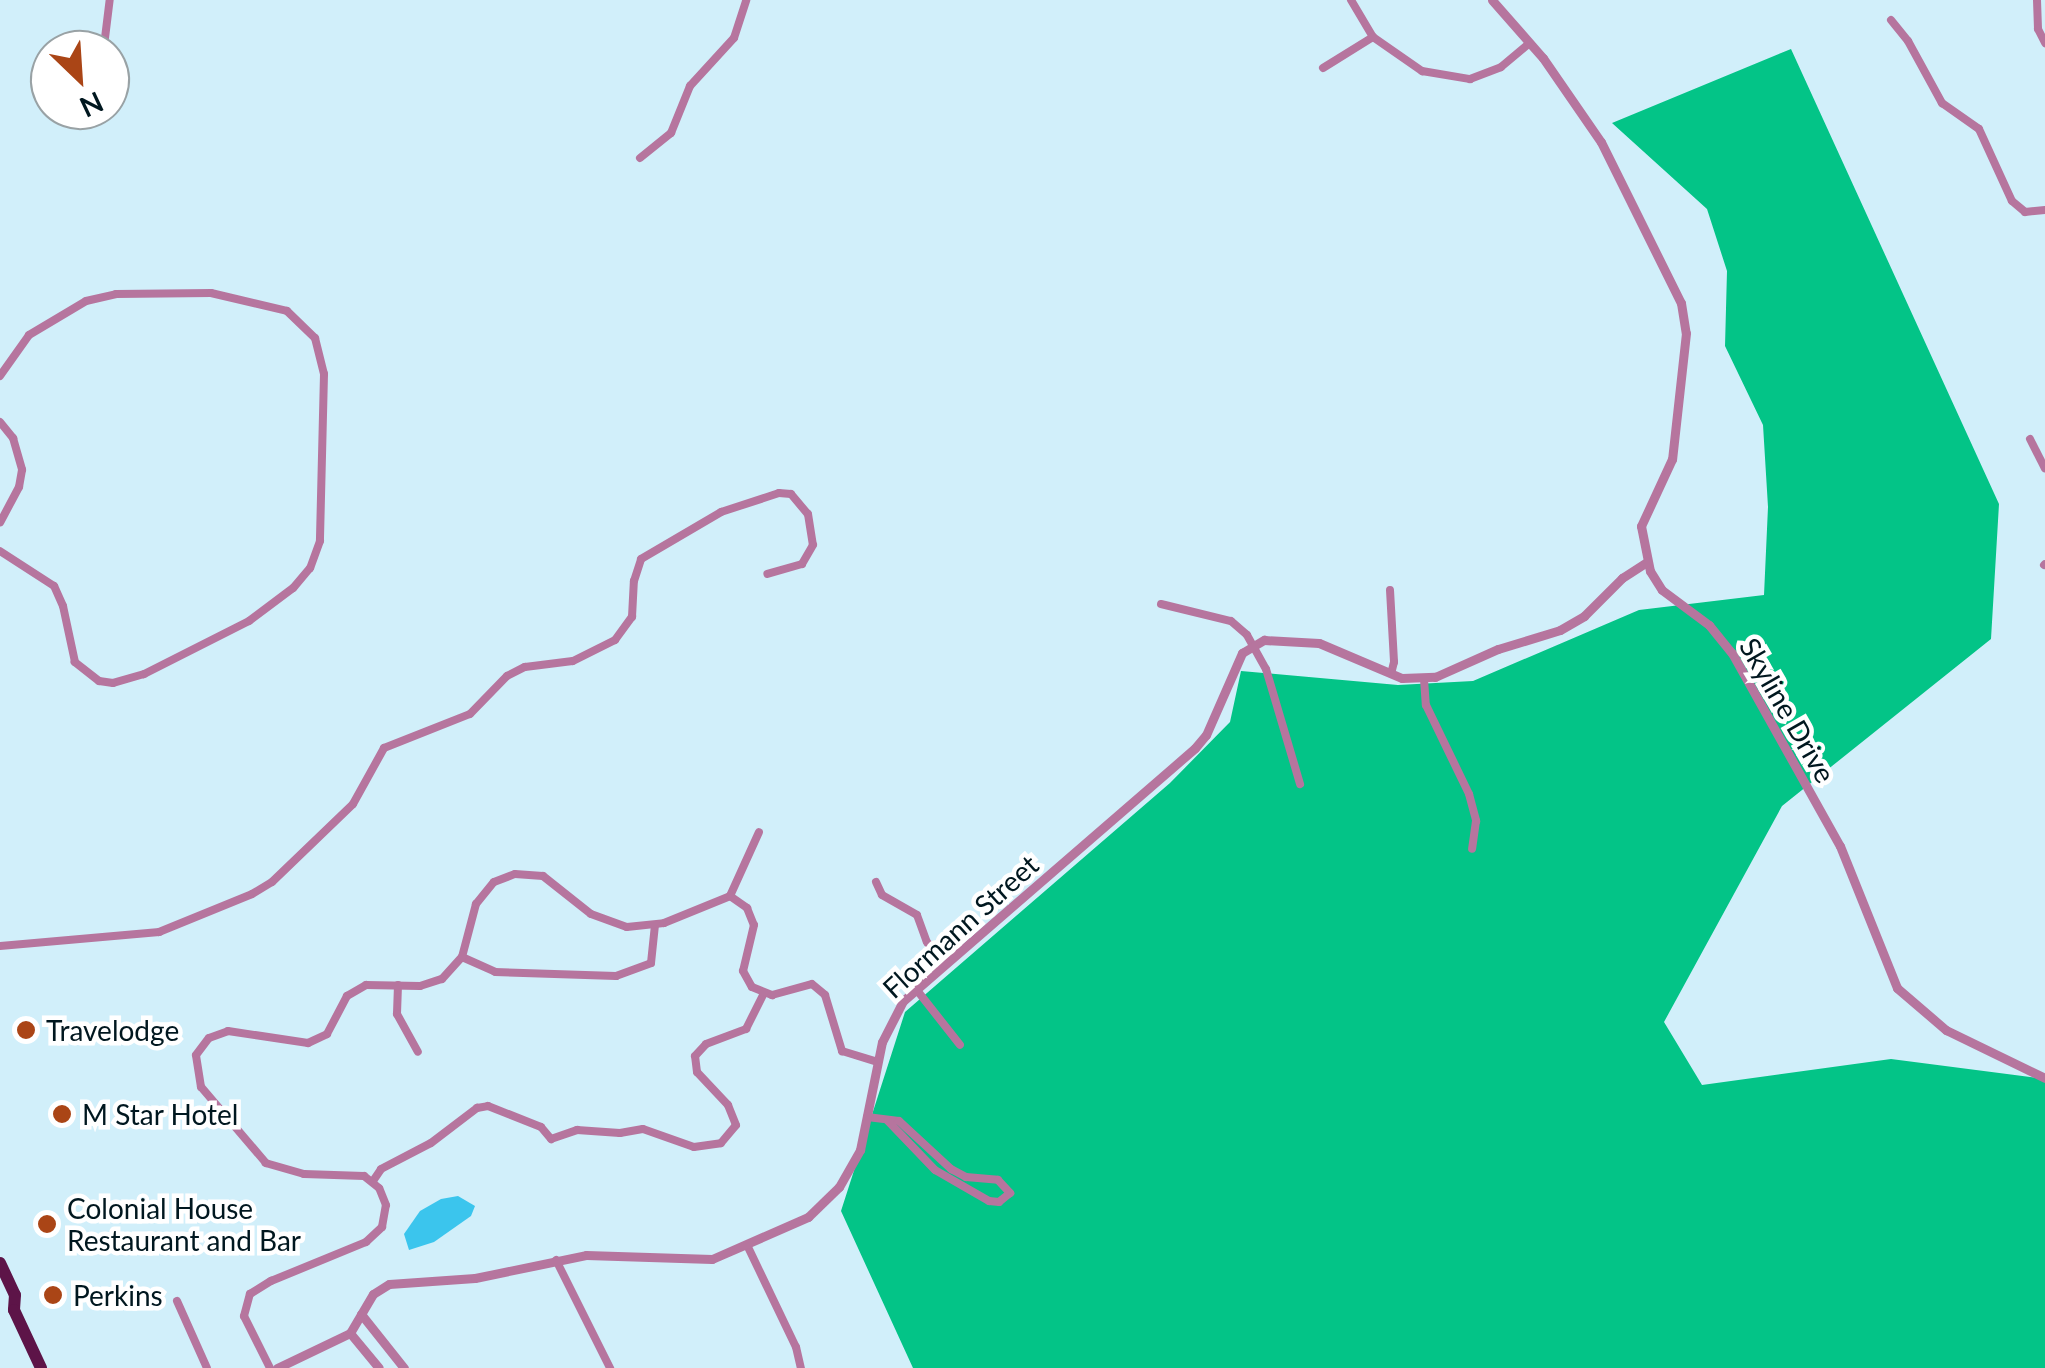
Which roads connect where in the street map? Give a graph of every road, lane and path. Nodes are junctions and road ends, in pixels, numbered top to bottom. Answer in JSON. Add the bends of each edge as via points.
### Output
{"nodes":[{"id":1,"x":110,"y":0,"type":"edge"},
{"id":2,"x":746,"y":0,"type":"edge"},
{"id":3,"x":1352,"y":0,"type":"edge"},
{"id":4,"x":1492,"y":0,"type":"edge"},
{"id":5,"x":2037,"y":0,"type":"edge"},
{"id":6,"x":1891,"y":20,"type":"dead end"},
{"id":7,"x":106,"y":30,"type":"edge"},
{"id":8,"x":1373,"y":37,"type":"junction"},
{"id":9,"x":2045,"y":43,"type":"edge"},
{"id":10,"x":1528,"y":44,"type":"junction"},
{"id":11,"x":1323,"y":68,"type":"dead end"},
{"id":12,"x":640,"y":158,"type":"dead end"},
{"id":13,"x":2045,"y":210,"type":"edge"},
{"id":14,"x":0,"y":376,"type":"edge"},
{"id":15,"x":0,"y":422,"type":"edge"},
{"id":16,"x":2030,"y":439,"type":"dead end"},
{"id":17,"x":2045,"y":468,"type":"edge"},
{"id":18,"x":0,"y":522,"type":"edge"},
{"id":19,"x":0,"y":551,"type":"edge"},
{"id":20,"x":1646,"y":562,"type":"junction"},
{"id":21,"x":768,"y":574,"type":"dead end"},
{"id":22,"x":1390,"y":590,"type":"dead end"},
{"id":23,"x":1161,"y":604,"type":"dead end"},
{"id":24,"x":1253,"y":645,"type":"junction"},
{"id":25,"x":1391,"y":674,"type":"junction"},
{"id":26,"x":1424,"y":679,"type":"junction"},
{"id":27,"x":1300,"y":784,"type":"dead end"},
{"id":28,"x":759,"y":832,"type":"dead end"},
{"id":29,"x":1472,"y":849,"type":"dead end"},
{"id":30,"x":876,"y":882,"type":"dead end"},
{"id":31,"x":730,"y":896,"type":"junction"},
{"id":32,"x":655,"y":926,"type":"junction"},
{"id":33,"x":0,"y":946,"type":"edge"},
{"id":34,"x":462,"y":957,"type":"junction"},
{"id":35,"x":944,"y":965,"type":"junction"},
{"id":36,"x":398,"y":985,"type":"junction"},
{"id":37,"x":916,"y":989,"type":"junction"},
{"id":38,"x":764,"y":994,"type":"junction"},
{"id":39,"x":960,"y":1046,"type":"dead end"},
{"id":40,"x":418,"y":1052,"type":"dead end"},
{"id":41,"x":877,"y":1062,"type":"junction"},
{"id":42,"x":2045,"y":1078,"type":"edge"},
{"id":43,"x":868,"y":1117,"type":"junction"},
{"id":44,"x":887,"y":1120,"type":"junction"},
{"id":45,"x":373,"y":1181,"type":"junction"},
{"id":46,"x":748,"y":1246,"type":"junction"},
{"id":47,"x":556,"y":1260,"type":"junction"},
{"id":48,"x":0,"y":1263,"type":"edge"},
{"id":49,"x":0,"y":1298,"type":"edge"},
{"id":50,"x":177,"y":1301,"type":"dead end"},
{"id":51,"x":14,"y":1310,"type":"junction"},
{"id":52,"x":360,"y":1314,"type":"junction"},
{"id":53,"x":0,"y":1316,"type":"edge"},
{"id":54,"x":350,"y":1332,"type":"junction"},
{"id":55,"x":41,"y":1368,"type":"edge"},
{"id":56,"x":208,"y":1368,"type":"edge"},
{"id":57,"x":273,"y":1368,"type":"edge"},
{"id":58,"x":379,"y":1368,"type":"edge"},
{"id":59,"x":404,"y":1368,"type":"edge"},
{"id":60,"x":609,"y":1368,"type":"edge"},
{"id":61,"x":801,"y":1368,"type":"edge"}],
"edges":[{"from":1,"to":7,"type":"street"},
{"from":2,"to":12,"type":"street","via":[[734,38],[690,86],[672,133]]},
{"from":3,"to":8,"type":"street"},
{"from":4,"to":10,"type":"street"},
{"from":5,"to":9,"type":"street"},
{"from":6,"to":13,"type":"street","via":[[1942,103],[1979,129],[2012,201],[2024,212]]},
{"from":8,"to":10,"type":"street","via":[[1422,72],[1470,79],[1501,68]]},
{"from":8,"to":11,"type":"street"},
{"from":10,"to":20,"type":"street","via":[[1602,142],[1681,303],[1686,333],[1672,458],[1641,526]]},
{"from":14,"to":19,"type":"street","via":[[29,335],[86,301],[116,294],[211,293],[288,312],[315,338],[324,374],[320,541],[293,588],[248,621],[144,674],[99,680],[76,662],[54,586]]},
{"from":15,"to":18,"type":"street","via":[[22,470]]},
{"from":16,"to":17,"type":"street"},
{"from":20,"to":26,"type":"street","via":[[1560,630]]},
{"from":20,"to":42,"type":"street","name":"Skyline Drive","via":[[1662,590],[1709,625],[1732,653],[1845,856],[1897,988],[1946,1030]]},
{"from":21,"to":33,"type":"street","via":[[802,564],[813,545],[808,514],[791,494],[721,512],[641,559],[632,618],[614,640],[573,661],[524,666],[470,714],[384,748],[352,804],[252,894],[159,932]]},
{"from":22,"to":25,"type":"street"},
{"from":23,"to":24,"type":"street","via":[[1231,621]]},
{"from":24,"to":25,"type":"street","via":[[1275,639],[1329,644]]},
{"from":24,"to":27,"type":"street"},
{"from":24,"to":35,"type":"street","name":"Flormann Street","via":[[1236,660],[1195,748]]},
{"from":25,"to":26,"type":"street"},
{"from":26,"to":29,"type":"street","via":[[1426,704],[1476,821]]},
{"from":28,"to":31,"type":"street"},
{"from":30,"to":35,"type":"street","via":[[882,896],[917,916]]},
{"from":31,"to":32,"type":"street"},
{"from":31,"to":38,"type":"street","via":[[747,908],[754,925],[745,979]]},
{"from":32,"to":34,"type":"street","via":[[651,963],[616,976],[495,972]]},
{"from":32,"to":34,"type":"street","via":[[602,921],[543,876],[516,874],[483,892]]},
{"from":34,"to":36,"type":"street","via":[[442,979]]},
{"from":35,"to":37,"type":"street","name":"Flormann Street"},
{"from":36,"to":40,"type":"street","via":[[397,1014]]},
{"from":36,"to":45,"type":"street","via":[[378,982],[354,990],[318,1040],[296,1043],[228,1031],[209,1038],[196,1055],[200,1087],[266,1162],[291,1172]]},
{"from":37,"to":39,"type":"street"},
{"from":37,"to":41,"type":"street","name":"Flormann Street","via":[[891,1019]]},
{"from":38,"to":41,"type":"street","via":[[812,984],[825,995],[842,1051]]},
{"from":38,"to":45,"type":"street","via":[[746,1029],[706,1044],[695,1056],[697,1072],[736,1124],[722,1143],[694,1147],[643,1129],[576,1130],[551,1139],[541,1127],[488,1106]]},
{"from":41,"to":43,"type":"street","name":"Flormann Street"},
{"from":43,"to":44,"type":"street"},
{"from":43,"to":46,"type":"street","name":"Flormann Street","via":[[860,1150],[828,1200]]},
{"from":44,"to":44,"type":"street","via":[[935,1170],[989,1200],[1010,1193],[998,1180],[951,1169],[907,1126]]},
{"from":45,"to":57,"type":"street","via":[[386,1212],[376,1236],[271,1280],[246,1300],[244,1316]]},
{"from":46,"to":47,"type":"street","name":"Flormann Street","via":[[693,1261],[608,1255]]},
{"from":46,"to":61,"type":"street"},
{"from":47,"to":52,"type":"street","name":"Flormann Street","via":[[475,1278],[390,1284],[376,1290]]},
{"from":47,"to":60,"type":"street"},
{"from":48,"to":51,"type":"highway"},
{"from":49,"to":51,"type":"highway"},
{"from":50,"to":56,"type":"street"},
{"from":51,"to":53,"type":"street"},
{"from":51,"to":55,"type":"highway"},
{"from":52,"to":54,"type":"street","name":"Flormann Street"},
{"from":52,"to":59,"type":"street"},
{"from":54,"to":57,"type":"street"},
{"from":54,"to":58,"type":"street"}]}
